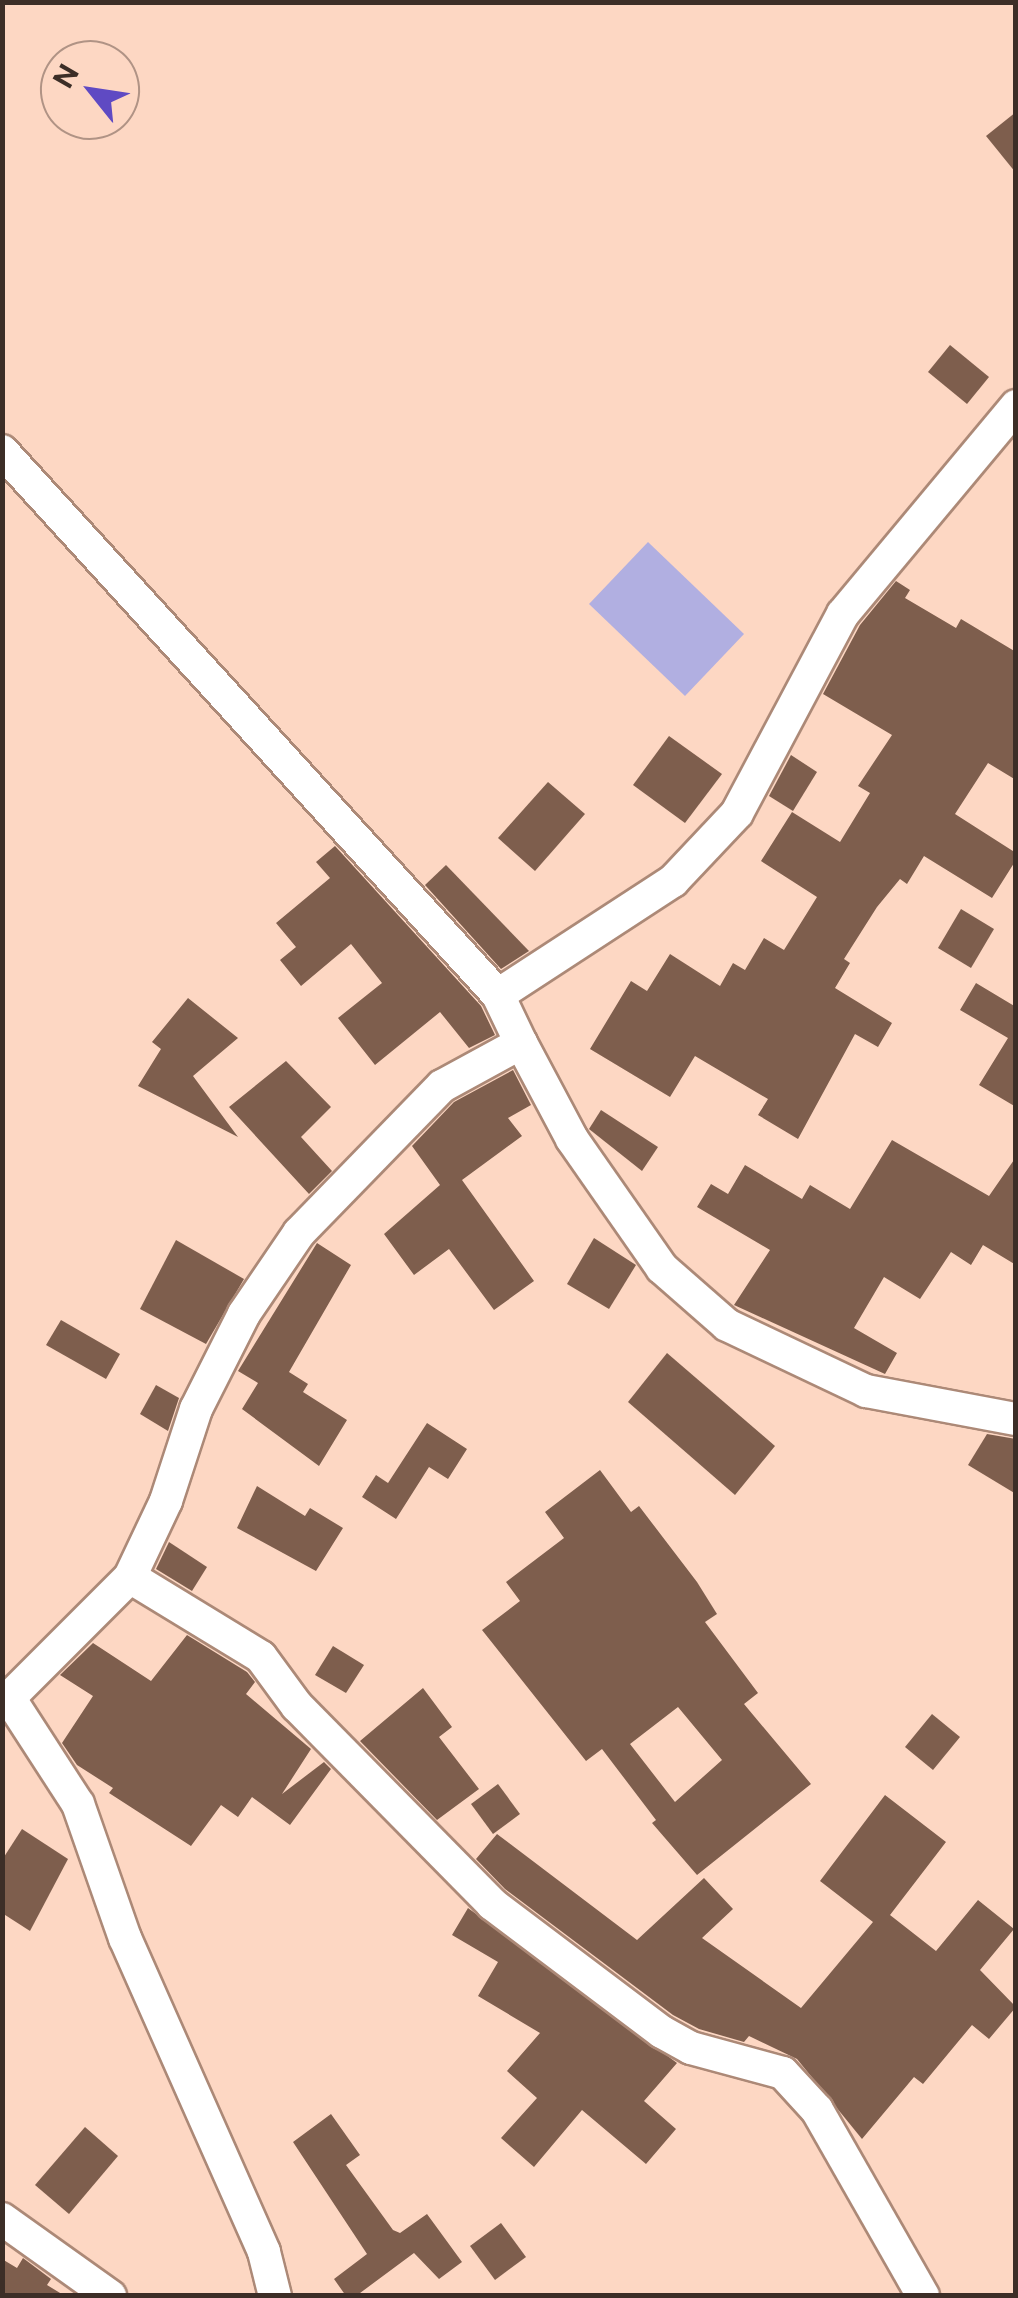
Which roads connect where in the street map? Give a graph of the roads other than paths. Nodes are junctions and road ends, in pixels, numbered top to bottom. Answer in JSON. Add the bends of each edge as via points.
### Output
{"nodes":[{"id":1,"x":1016,"y":406,"type":"edge"},
{"id":2,"x":2,"y":451,"type":"edge"},
{"id":3,"x":498,"y":995,"type":"junction"},
{"id":4,"x":522,"y":1043,"type":"junction"},
{"id":5,"x":1016,"y":1419,"type":"edge"},
{"id":6,"x":130,"y":1577,"type":"junction"},
{"id":7,"x":6,"y":1702,"type":"edge"},
{"id":8,"x":2,"y":2219,"type":"edge"},
{"id":9,"x":110,"y":2296,"type":"edge"},
{"id":10,"x":274,"y":2296,"type":"edge"},
{"id":11,"x":923,"y":2296,"type":"edge"}],
"edges":[{"from":1,"to":3,"type":"street","via":[[843,614],[737,813],[674,880]]},
{"from":2,"to":3,"type":"street"},
{"from":3,"to":4,"type":"street"},
{"from":4,"to":5,"type":"street","via":[[572,1140],[662,1268],[726,1325],[866,1391]]},
{"from":4,"to":6,"type":"street","via":[[442,1086],[299,1233],[244,1314],[196,1409],[166,1501]]},
{"from":6,"to":7,"type":"street"},
{"from":6,"to":11,"type":"street","via":[[261,1657],[297,1706],[508,1916],[662,2032],[691,2048],[784,2073],[818,2110]]},
{"from":7,"to":10,"type":"street","via":[[78,1804],[125,1938],[264,2252]]},
{"from":8,"to":9,"type":"street"}]}
